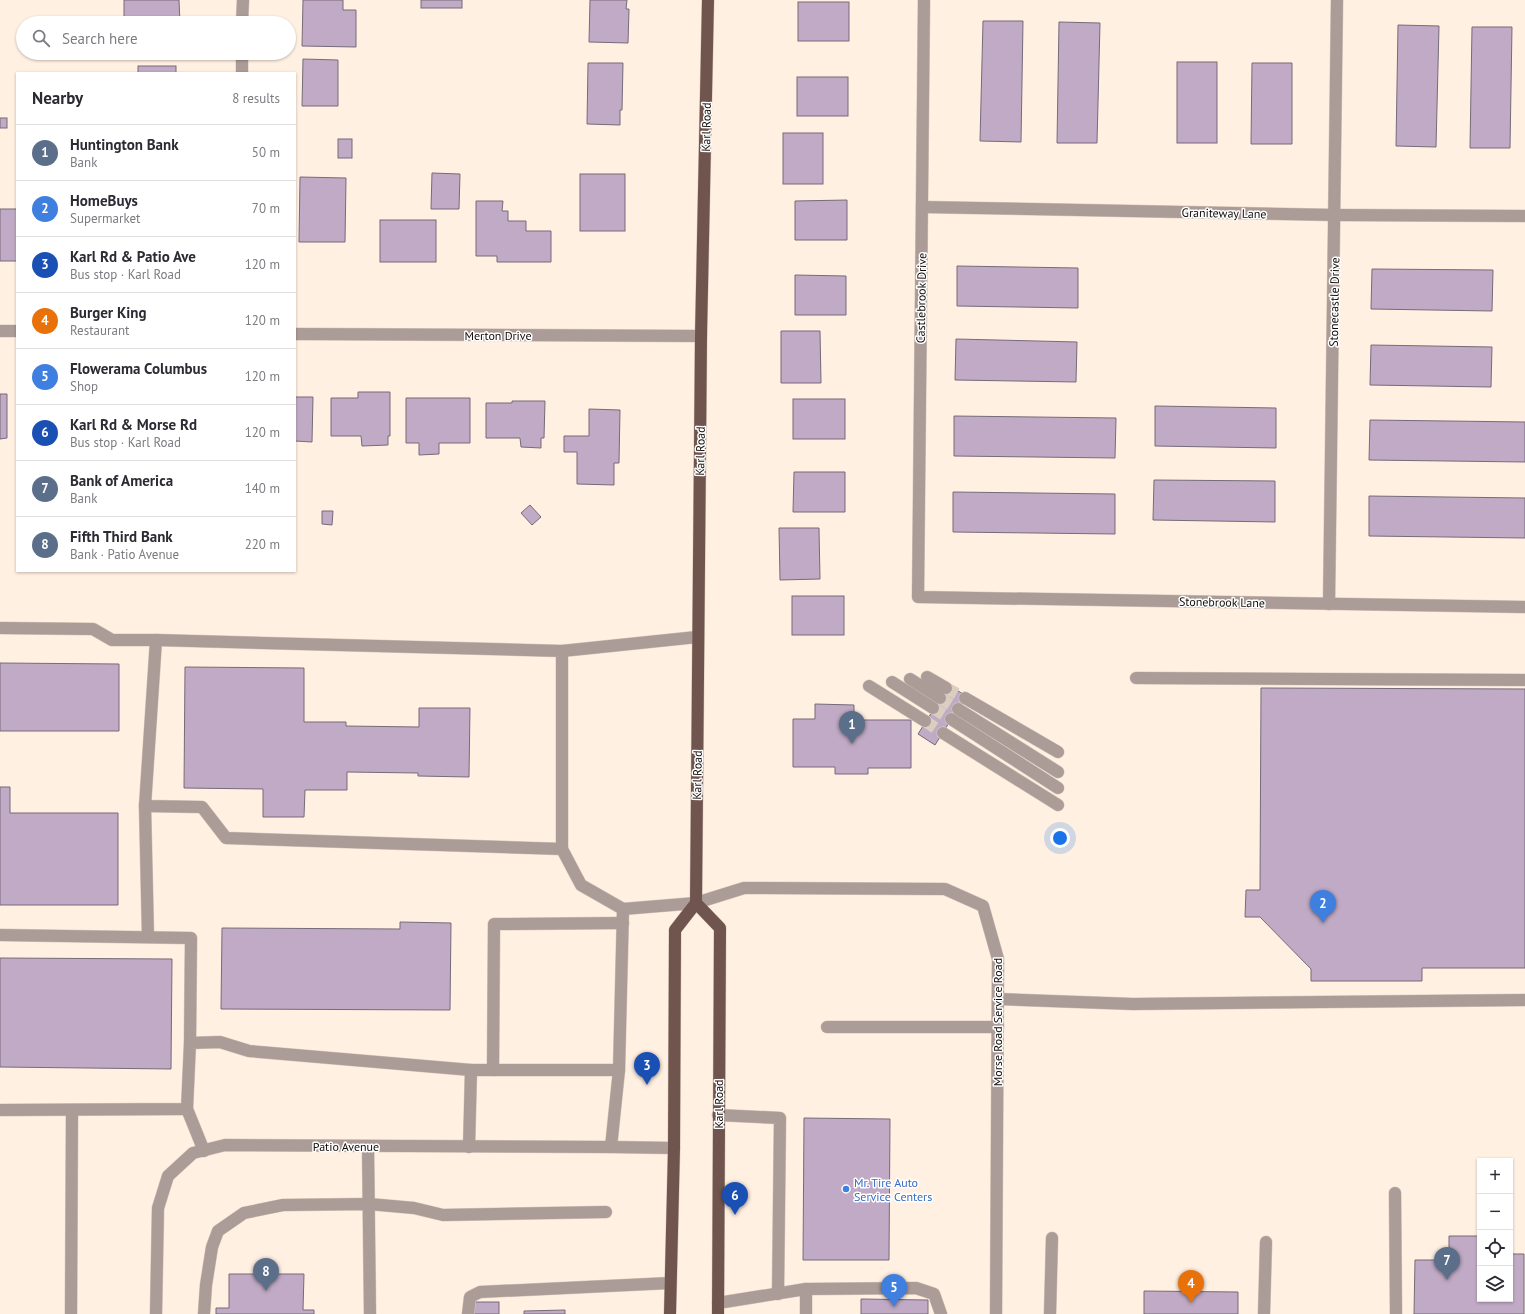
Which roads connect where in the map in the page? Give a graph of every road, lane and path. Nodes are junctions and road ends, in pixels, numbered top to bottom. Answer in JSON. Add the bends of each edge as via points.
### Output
{"nodes":[{"id":1,"x":243,"y":0,"type":"edge"},
{"id":2,"x":708,"y":0,"type":"edge"},
{"id":3,"x":924,"y":0,"type":"edge"},
{"id":4,"x":1337,"y":0,"type":"edge"},
{"id":5,"x":242,"y":16,"type":"edge"},
{"id":6,"x":242,"y":60,"type":"edge"},
{"id":7,"x":242,"y":72,"type":"edge"},
{"id":8,"x":922,"y":207,"type":"junction"},
{"id":9,"x":1335,"y":215,"type":"junction"},
{"id":10,"x":1525,"y":216,"type":"edge"},
{"id":11,"x":0,"y":331,"type":"edge"},
{"id":12,"x":16,"y":331,"type":"edge"},
{"id":13,"x":296,"y":334,"type":"edge"},
{"id":14,"x":701,"y":336,"type":"junction"},
{"id":15,"x":918,"y":597,"type":"joint"},
{"id":16,"x":1329,"y":604,"type":"junction"},
{"id":17,"x":1525,"y":607,"type":"edge"},
{"id":18,"x":0,"y":628,"type":"edge"},
{"id":19,"x":697,"y":637,"type":"junction"},
{"id":20,"x":156,"y":640,"type":"junction"},
{"id":21,"x":562,"y":651,"type":"junction"},
{"id":22,"x":927,"y":676,"type":"dead end"},
{"id":23,"x":1136,"y":678,"type":"dead end"},
{"id":24,"x":910,"y":679,"type":"dead end"},
{"id":25,"x":1525,"y":680,"type":"edge"},
{"id":26,"x":892,"y":682,"type":"dead end"},
{"id":27,"x":869,"y":686,"type":"dead end"},
{"id":28,"x":940,"y":698,"type":"junction"},
{"id":29,"x":965,"y":698,"type":"tunnel mouth"},
{"id":30,"x":958,"y":709,"type":"tunnel mouth"},
{"id":31,"x":952,"y":719,"type":"tunnel mouth"},
{"id":32,"x":925,"y":721,"type":"tunnel mouth"},
{"id":33,"x":943,"y":733,"type":"tunnel mouth"},
{"id":34,"x":1058,"y":752,"type":"dead end"},
{"id":35,"x":1058,"y":772,"type":"dead end"},
{"id":36,"x":1058,"y":788,"type":"dead end"},
{"id":37,"x":1058,"y":805,"type":"dead end"},
{"id":38,"x":145,"y":806,"type":"junction"},
{"id":39,"x":562,"y":848,"type":"junction"},
{"id":40,"x":696,"y":903,"type":"junction"},
{"id":41,"x":623,"y":908,"type":"junction"},
{"id":42,"x":623,"y":923,"type":"junction"},
{"id":43,"x":0,"y":935,"type":"edge"},
{"id":44,"x":148,"y":937,"type":"junction"},
{"id":45,"x":998,"y":999,"type":"junction"},
{"id":46,"x":1525,"y":1000,"type":"edge"},
{"id":47,"x":827,"y":1027,"type":"dead end"},
{"id":48,"x":998,"y":1027,"type":"junction"},
{"id":49,"x":190,"y":1043,"type":"junction"},
{"id":50,"x":471,"y":1070,"type":"junction"},
{"id":51,"x":493,"y":1070,"type":"junction"},
{"id":52,"x":619,"y":1070,"type":"junction"},
{"id":53,"x":187,"y":1109,"type":"junction"},
{"id":54,"x":0,"y":1110,"type":"edge"},
{"id":55,"x":72,"y":1110,"type":"junction"},
{"id":56,"x":718,"y":1116,"type":"junction"},
{"id":57,"x":368,"y":1146,"type":"junction"},
{"id":58,"x":469,"y":1147,"type":"junction"},
{"id":59,"x":611,"y":1147,"type":"junction"},
{"id":60,"x":674,"y":1148,"type":"junction"},
{"id":61,"x":204,"y":1151,"type":"junction"},
{"id":62,"x":1396,"y":1193,"type":"dead end"},
{"id":63,"x":369,"y":1204,"type":"junction"},
{"id":64,"x":606,"y":1212,"type":"dead end"},
{"id":65,"x":1052,"y":1238,"type":"dead end"},
{"id":66,"x":1266,"y":1242,"type":"dead end"},
{"id":67,"x":670,"y":1283,"type":"junction"},
{"id":68,"x":806,"y":1289,"type":"junction"},
{"id":69,"x":778,"y":1294,"type":"junction"},
{"id":70,"x":718,"y":1308,"type":"edge"},
{"id":71,"x":71,"y":1314,"type":"edge"},
{"id":72,"x":156,"y":1314,"type":"edge"},
{"id":73,"x":204,"y":1314,"type":"edge"},
{"id":74,"x":370,"y":1314,"type":"edge"},
{"id":75,"x":468,"y":1314,"type":"edge"},
{"id":76,"x":670,"y":1314,"type":"edge"},
{"id":77,"x":806,"y":1314,"type":"edge"},
{"id":78,"x":941,"y":1314,"type":"edge"},
{"id":79,"x":996,"y":1314,"type":"edge"},
{"id":80,"x":1050,"y":1314,"type":"edge"},
{"id":81,"x":1264,"y":1314,"type":"edge"},
{"id":82,"x":1396,"y":1314,"type":"edge"}],
"edges":[{"from":1,"to":5,"type":"street"},
{"from":2,"to":14,"type":"main road","name":"Karl Road"},
{"from":3,"to":8,"type":"street","name":"Castlebrook Drive"},
{"from":4,"to":9,"type":"street","name":"Stonecastle Drive"},
{"from":6,"to":7,"type":"street"},
{"from":8,"to":9,"type":"street","name":"Graniteway Lane"},
{"from":8,"to":15,"type":"street","name":"Castlebrook Drive"},
{"from":9,"to":10,"type":"street","name":"Graniteway Lane"},
{"from":9,"to":16,"type":"street","name":"Stonecastle Drive"},
{"from":11,"to":12,"type":"street"},
{"from":13,"to":14,"type":"street","name":"Merton Drive"},
{"from":14,"to":19,"type":"main road","name":"Karl Road"},
{"from":15,"to":16,"type":"street","name":"Stonebrook Lane"},
{"from":16,"to":17,"type":"street","name":"Stonebrook Lane"},
{"from":18,"to":20,"type":"street","via":[[93,629],[112,640]]},
{"from":19,"to":21,"type":"street"},
{"from":19,"to":40,"type":"main road","name":"Karl Road"},
{"from":20,"to":21,"type":"street"},
{"from":20,"to":38,"type":"street"},
{"from":21,"to":39,"type":"street"},
{"from":22,"to":28,"type":"street"},
{"from":23,"to":25,"type":"street"},
{"from":24,"to":28,"type":"street"},
{"from":26,"to":28,"type":"street"},
{"from":27,"to":32,"type":"street"},
{"from":29,"to":34,"type":"street"},
{"from":30,"to":35,"type":"street"},
{"from":31,"to":36,"type":"street"},
{"from":33,"to":37,"type":"street"},
{"from":38,"to":39,"type":"street","via":[[202,807],[226,838]]},
{"from":38,"to":44,"type":"street"},
{"from":39,"to":41,"type":"street","via":[[581,885]]},
{"from":40,"to":41,"type":"street"},
{"from":40,"to":45,"type":"street","name":"Morse Road Service Road","via":[[744,888],[945,889],[983,906],[998,959]]},
{"from":40,"to":56,"type":"main road","name":"Karl Road","via":[[720,928]]},
{"from":40,"to":60,"type":"main road","via":[[675,930]]},
{"from":41,"to":42,"type":"street"},
{"from":42,"to":51,"type":"street","via":[[494,924]]},
{"from":42,"to":52,"type":"street"},
{"from":43,"to":44,"type":"street"},
{"from":44,"to":49,"type":"street","via":[[191,938]]},
{"from":45,"to":46,"type":"street","via":[[1134,1004]]},
{"from":45,"to":48,"type":"street","name":"Morse Road Service Road"},
{"from":47,"to":48,"type":"street"},
{"from":48,"to":79,"type":"street","name":"Morse Road Service Road"},
{"from":49,"to":50,"type":"street","via":[[220,1042],[249,1051]]},
{"from":49,"to":53,"type":"street"},
{"from":50,"to":51,"type":"street"},
{"from":50,"to":58,"type":"street"},
{"from":51,"to":52,"type":"street"},
{"from":52,"to":59,"type":"street"},
{"from":53,"to":55,"type":"street"},
{"from":53,"to":61,"type":"street"},
{"from":54,"to":55,"type":"street"},
{"from":55,"to":71,"type":"street"},
{"from":56,"to":69,"type":"street","via":[[780,1118]]},
{"from":56,"to":70,"type":"main road","name":"Karl Road"},
{"from":57,"to":58,"type":"street","name":"Patio Avenue"},
{"from":57,"to":61,"type":"street","name":"Patio Avenue","via":[[225,1146]]},
{"from":57,"to":63,"type":"street"},
{"from":58,"to":59,"type":"street","name":"Patio Avenue"},
{"from":59,"to":60,"type":"street","name":"Patio Avenue"},
{"from":60,"to":67,"type":"main road"},
{"from":61,"to":72,"type":"street","name":"Patio Avenue","via":[[193,1153],[168,1176],[158,1208]]},
{"from":62,"to":82,"type":"street"},
{"from":63,"to":64,"type":"street","via":[[414,1208],[443,1215]]},
{"from":63,"to":73,"type":"street","via":[[283,1205],[244,1213],[218,1231],[212,1247]]},
{"from":63,"to":74,"type":"street"},
{"from":65,"to":80,"type":"street"},
{"from":66,"to":81,"type":"street"},
{"from":67,"to":75,"type":"street","via":[[480,1292],[470,1297]]},
{"from":67,"to":76,"type":"main road"},
{"from":68,"to":69,"type":"street"},
{"from":68,"to":77,"type":"street"},
{"from":68,"to":78,"type":"street","via":[[916,1288],[934,1294]]},
{"from":69,"to":70,"type":"street"}]}
